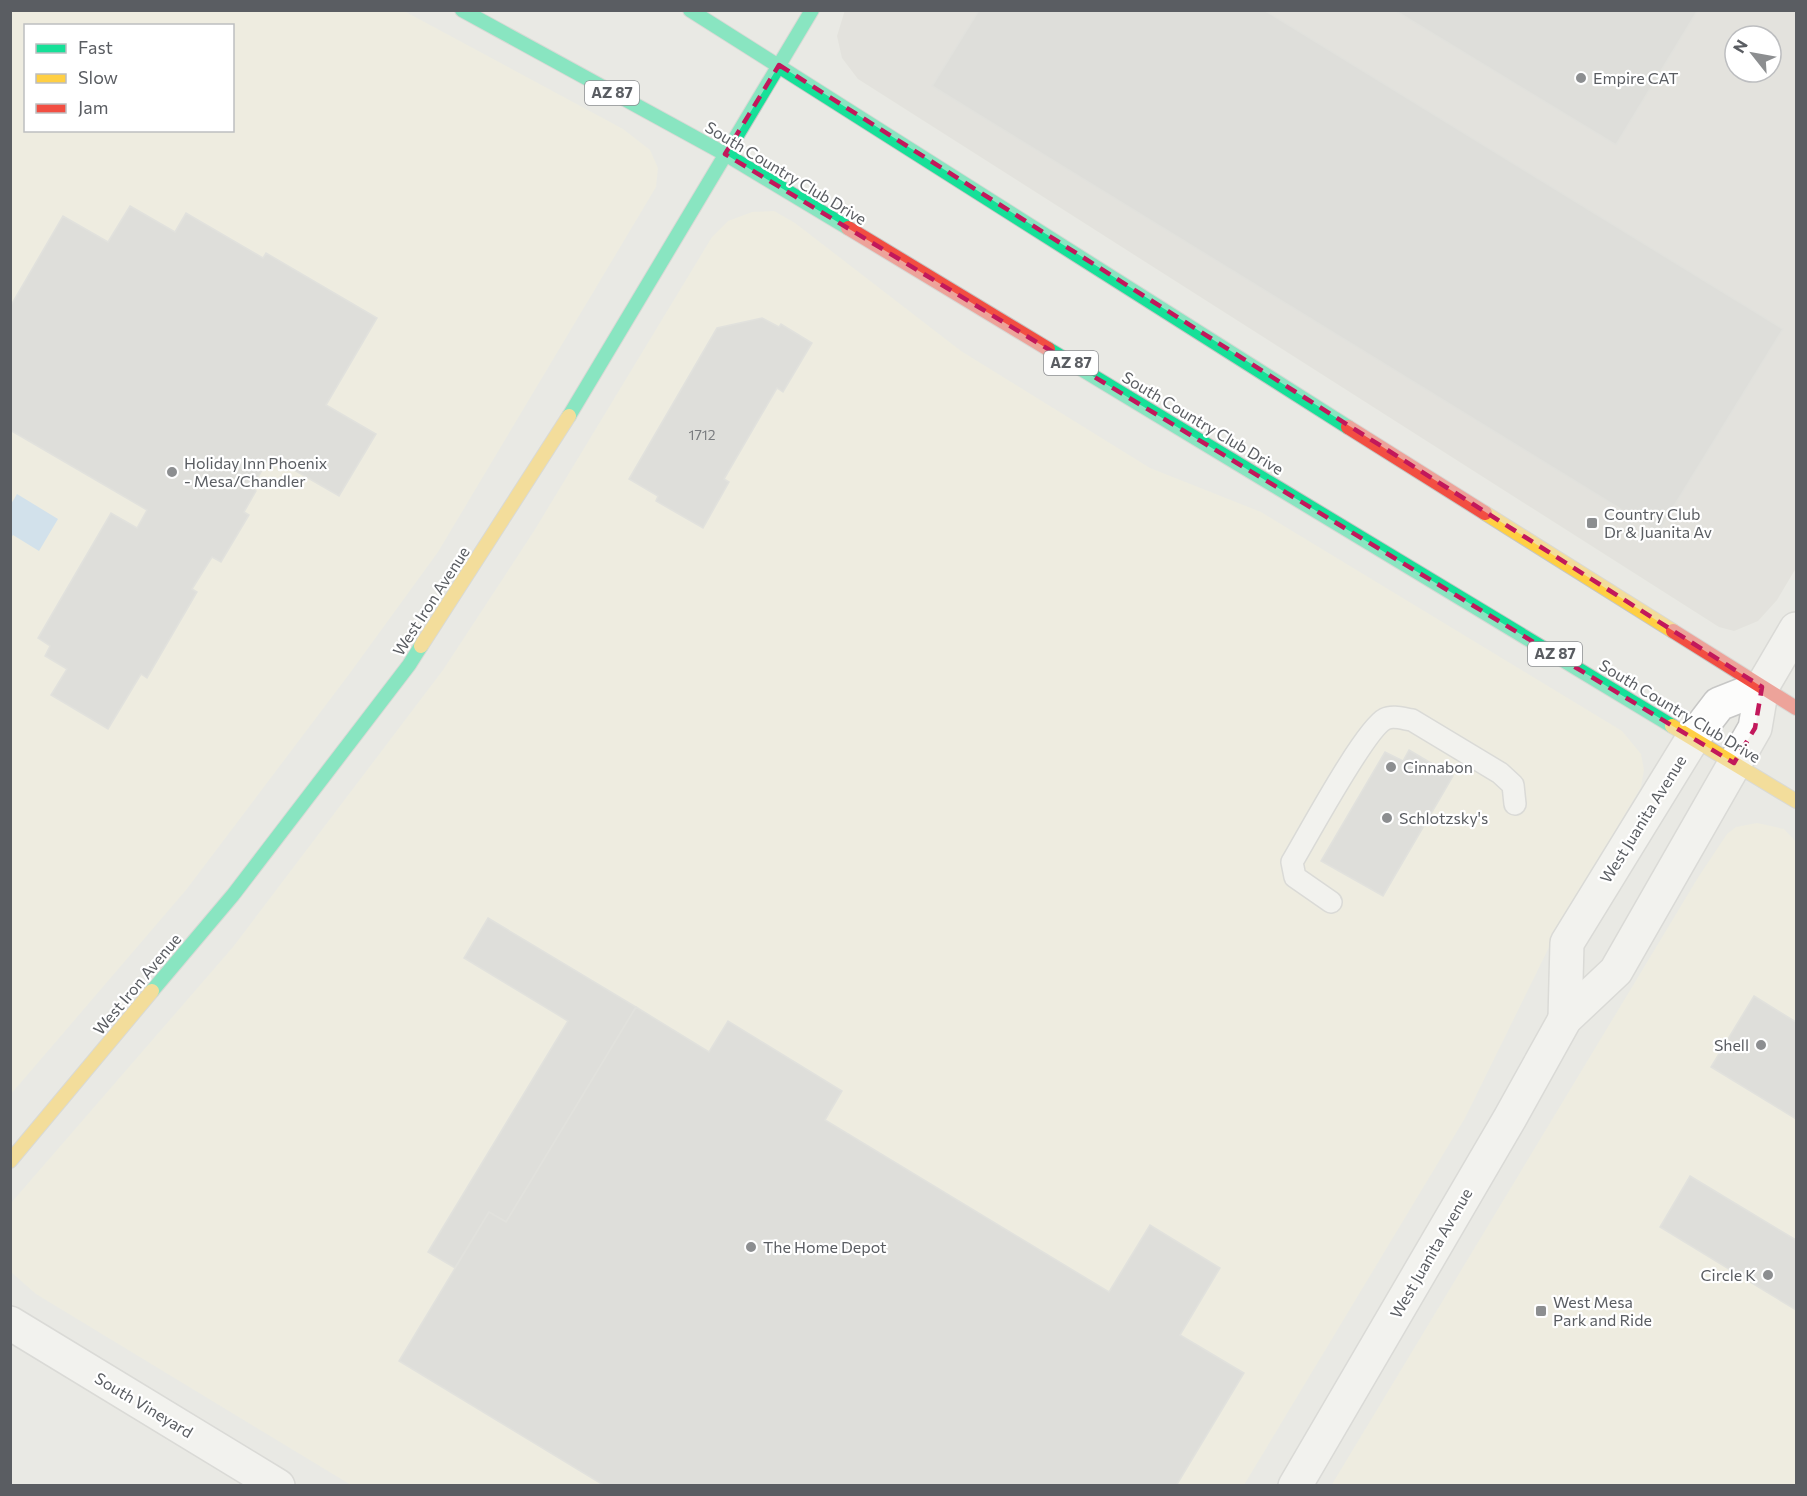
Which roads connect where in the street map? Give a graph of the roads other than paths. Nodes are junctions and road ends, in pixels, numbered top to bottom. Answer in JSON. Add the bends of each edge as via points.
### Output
{"nodes":[{"id":1,"x":462,"y":10,"type":"edge"},
{"id":2,"x":690,"y":10,"type":"edge"},
{"id":3,"x":812,"y":10,"type":"edge"},
{"id":4,"x":779,"y":65,"type":"junction"},
{"id":5,"x":724,"y":154,"type":"junction"},
{"id":6,"x":1797,"y":629,"type":"edge"},
{"id":7,"x":1762,"y":687,"type":"junction"},
{"id":8,"x":1797,"y":708,"type":"edge"},
{"id":9,"x":1693,"y":738,"type":"junction"},
{"id":10,"x":1734,"y":763,"type":"junction"},
{"id":11,"x":1797,"y":801,"type":"edge"},
{"id":12,"x":1515,"y":804,"type":"dead end"},
{"id":13,"x":1331,"y":902,"type":"dead end"},
{"id":14,"x":1565,"y":1019,"type":"junction"},
{"id":15,"x":10,"y":1161,"type":"edge"},
{"id":16,"x":10,"y":1323,"type":"edge"},
{"id":17,"x":278,"y":1485,"type":"edge"},
{"id":18,"x":1295,"y":1485,"type":"edge"}],
"edges":[{"from":1,"to":5,"type":"main road","name":"South Country Club Drive","number":"AZ 87"},
{"from":2,"to":4,"type":"main road"},
{"from":3,"to":4,"type":"main road","name":"West Iron Avenue"},
{"from":4,"to":5,"type":"main road","name":"West Iron Avenue"},
{"from":4,"to":7,"type":"main road"},
{"from":5,"to":9,"type":"main road","name":"South Country Club Drive","number":"AZ 87"},
{"from":5,"to":15,"type":"main road","name":"West Iron Avenue","via":[[556,437],[409,665],[233,895]]},
{"from":6,"to":7,"type":"street","name":"West Juanita Avenue"},
{"from":7,"to":8,"type":"main road"},
{"from":7,"to":9,"type":"street","name":"West Juanita Avenue","via":[[1719,705]]},
{"from":7,"to":10,"type":"street","name":"West Juanita Avenue","via":[[1755,728]]},
{"from":9,"to":10,"type":"main road","name":"South Country Club Drive","number":"AZ 87"},
{"from":9,"to":14,"type":"street","name":"West Juanita Avenue","via":[[1567,943]]},
{"from":10,"to":11,"type":"main road","name":"South Country Club Drive","number":"AZ 87"},
{"from":10,"to":14,"type":"street","name":"West Juanita Avenue","via":[[1616,971]]},
{"from":12,"to":13,"type":"lane","via":[[1513,785],[1500,773],[1412,720],[1385,719],[1366,739],[1292,862],[1295,877]]},
{"from":14,"to":18,"type":"street","name":"West Juanita Avenue"},
{"from":16,"to":17,"type":"street","name":"South Vineyard"}]}
